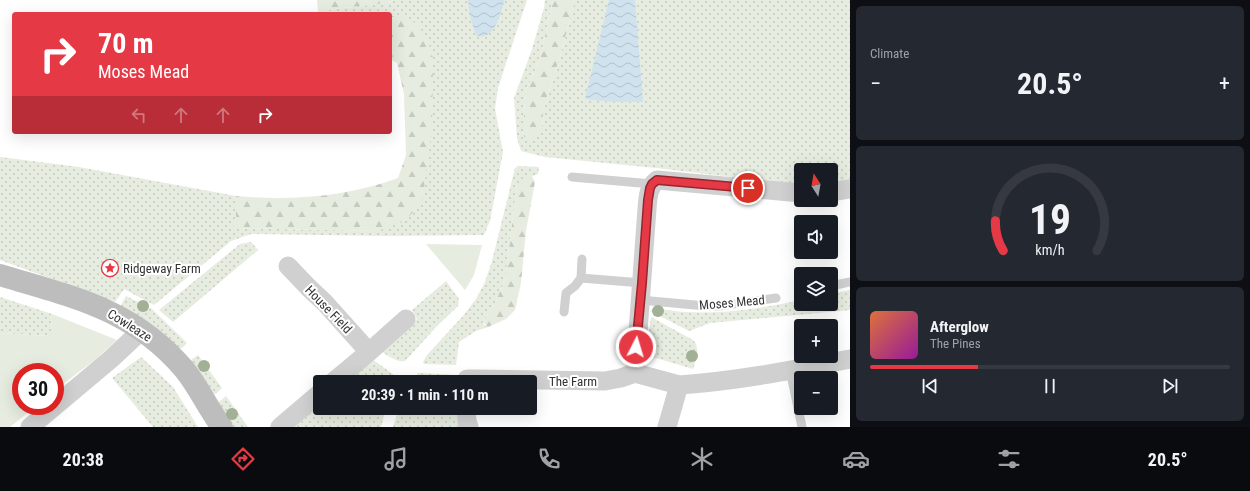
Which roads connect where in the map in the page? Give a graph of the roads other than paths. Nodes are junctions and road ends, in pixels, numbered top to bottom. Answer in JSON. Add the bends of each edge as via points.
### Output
{"nodes":[{"id":1,"x":576,"y":177,"type":"dead end"},
{"id":2,"x":652,"y":184,"type":"junction"},
{"id":3,"x":850,"y":189,"type":"edge"},
{"id":4,"x":838,"y":191,"type":"edge"},
{"id":5,"x":794,"y":192,"type":"edge"},
{"id":6,"x":582,"y":259,"type":"dead end"},
{"id":7,"x":288,"y":266,"type":"dead end"},
{"id":8,"x":0,"y":275,"type":"edge"},
{"id":9,"x":581,"y":278,"type":"junction"},
{"id":10,"x":850,"y":282,"type":"edge"},
{"id":11,"x":838,"y":285,"type":"edge"},
{"id":12,"x":641,"y":292,"type":"junction"},
{"id":13,"x":776,"y":298,"type":"dead end"},
{"id":14,"x":564,"y":312,"type":"dead end"},
{"id":15,"x":406,"y":319,"type":"dead end"},
{"id":16,"x":142,"y":330,"type":"junction"},
{"id":17,"x":369,"y":352,"type":"junction"},
{"id":18,"x":850,"y":359,"type":"edge"},
{"id":19,"x":790,"y":370,"type":"junction"},
{"id":20,"x":634,"y":373,"type":"junction"},
{"id":21,"x":341,"y":375,"type":"edge"},
{"id":22,"x":537,"y":380,"type":"edge"},
{"id":23,"x":679,"y":385,"type":"junction"},
{"id":24,"x":313,"y":399,"type":"edge"},
{"id":25,"x":467,"y":415,"type":"edge"},
{"id":26,"x":30,"y":427,"type":"edge"},
{"id":27,"x":222,"y":427,"type":"edge"},
{"id":28,"x":280,"y":427,"type":"edge"},
{"id":29,"x":469,"y":427,"type":"edge"},
{"id":30,"x":666,"y":427,"type":"edge"},
{"id":31,"x":802,"y":427,"type":"edge"}],
"edges":[{"from":1,"to":2,"type":"lane"},
{"from":2,"to":5,"type":"street","via":[[657,180]]},
{"from":2,"to":12,"type":"street","via":[[648,200]]},
{"from":3,"to":4,"type":"street"},
{"from":6,"to":9,"type":"lane"},
{"from":7,"to":17,"type":"street","name":"House Field"},
{"from":8,"to":16,"type":"main road","name":"Cowleaze","via":[[86,301],[114,313]]},
{"from":9,"to":12,"type":"lane","name":"Moses Mead"},
{"from":9,"to":14,"type":"lane","via":[[566,293]]},
{"from":10,"to":11,"type":"lane"},
{"from":12,"to":13,"type":"lane","name":"Moses Mead","via":[[706,306]]},
{"from":12,"to":20,"type":"street"},
{"from":15,"to":17,"type":"street"},
{"from":16,"to":26,"type":"street"},
{"from":16,"to":27,"type":"main road","name":"Cowleaze","via":[[161,345],[187,373]]},
{"from":17,"to":21,"type":"street"},
{"from":18,"to":19,"type":"street"},
{"from":19,"to":23,"type":"street","via":[[702,384]]},
{"from":19,"to":31,"type":"lane"},
{"from":20,"to":22,"type":"street","name":"The Farm","via":[[612,381]]},
{"from":20,"to":23,"type":"street"},
{"from":23,"to":30,"type":"street"},
{"from":24,"to":28,"type":"street"},
{"from":25,"to":29,"type":"street"}]}
